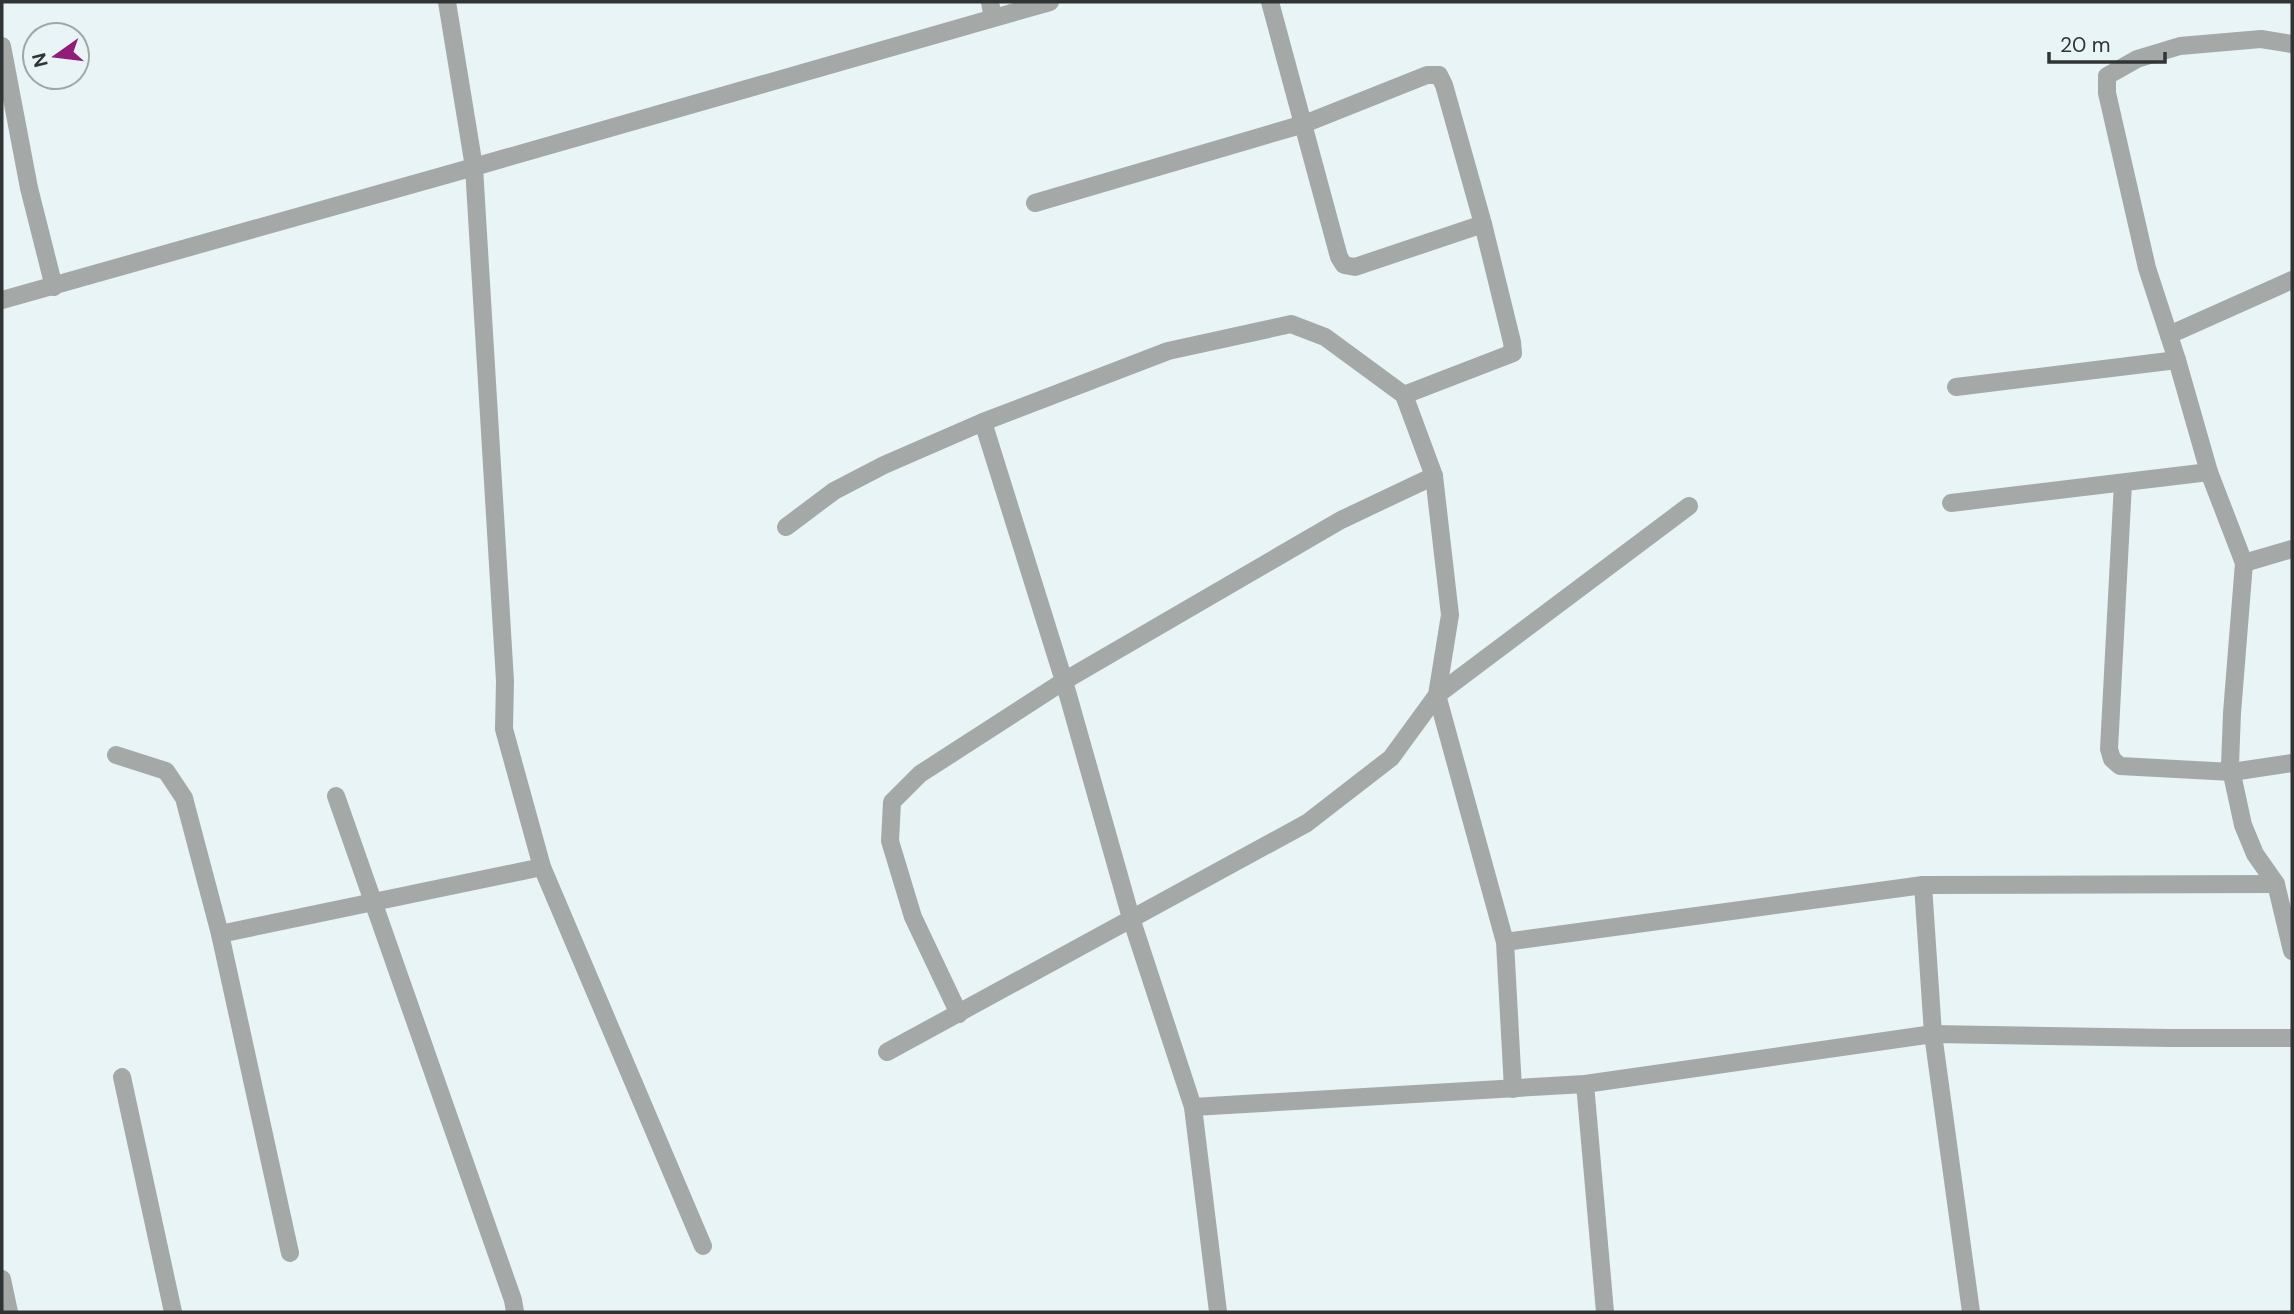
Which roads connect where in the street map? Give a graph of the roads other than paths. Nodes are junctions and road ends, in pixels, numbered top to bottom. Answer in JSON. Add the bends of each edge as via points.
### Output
{"nodes":[{"id":1,"x":447,"y":2,"type":"edge"},
{"id":2,"x":1050,"y":2,"type":"edge"},
{"id":3,"x":1270,"y":2,"type":"edge"},
{"id":4,"x":992,"y":10,"type":"edge"},
{"id":5,"x":2292,"y":44,"type":"edge"},
{"id":6,"x":2,"y":46,"type":"edge"},
{"id":7,"x":1304,"y":124,"type":"junction"},
{"id":8,"x":474,"y":167,"type":"junction"},
{"id":9,"x":1035,"y":203,"type":"dead end"},
{"id":10,"x":1483,"y":225,"type":"junction"},
{"id":11,"x":2292,"y":280,"type":"edge"},
{"id":12,"x":54,"y":287,"type":"junction"},
{"id":13,"x":2,"y":300,"type":"edge"},
{"id":14,"x":2169,"y":335,"type":"junction"},
{"id":15,"x":2177,"y":360,"type":"junction"},
{"id":16,"x":1956,"y":387,"type":"dead end"},
{"id":17,"x":1404,"y":395,"type":"junction"},
{"id":18,"x":983,"y":422,"type":"junction"},
{"id":19,"x":2209,"y":472,"type":"junction"},
{"id":20,"x":1434,"y":476,"type":"junction"},
{"id":21,"x":2123,"y":483,"type":"junction"},
{"id":22,"x":1951,"y":503,"type":"dead end"},
{"id":23,"x":1689,"y":506,"type":"dead end"},
{"id":24,"x":786,"y":527,"type":"dead end"},
{"id":25,"x":2292,"y":549,"type":"edge"},
{"id":26,"x":2244,"y":563,"type":"junction"},
{"id":27,"x":1063,"y":681,"type":"junction"},
{"id":28,"x":1437,"y":695,"type":"junction"},
{"id":29,"x":116,"y":755,"type":"dead end"},
{"id":30,"x":2292,"y":762,"type":"edge"},
{"id":31,"x":2232,"y":772,"type":"junction"},
{"id":32,"x":336,"y":796,"type":"dead end"},
{"id":33,"x":542,"y":867,"type":"junction"},
{"id":34,"x":2276,"y":884,"type":"junction"},
{"id":35,"x":1923,"y":885,"type":"junction"},
{"id":36,"x":374,"y":903,"type":"junction"},
{"id":37,"x":1131,"y":918,"type":"junction"},
{"id":38,"x":219,"y":934,"type":"junction"},
{"id":39,"x":1505,"y":942,"type":"junction"},
{"id":40,"x":2292,"y":951,"type":"edge"},
{"id":41,"x":959,"y":1014,"type":"junction"},
{"id":42,"x":1933,"y":1034,"type":"junction"},
{"id":43,"x":2292,"y":1038,"type":"edge"},
{"id":44,"x":887,"y":1052,"type":"dead end"},
{"id":45,"x":122,"y":1077,"type":"dead end"},
{"id":46,"x":1585,"y":1084,"type":"junction"},
{"id":47,"x":1513,"y":1089,"type":"junction"},
{"id":48,"x":1193,"y":1107,"type":"junction"},
{"id":49,"x":703,"y":1246,"type":"dead end"},
{"id":50,"x":290,"y":1253,"type":"dead end"},
{"id":51,"x":2,"y":1279,"type":"edge"},
{"id":52,"x":9,"y":1312,"type":"edge"},
{"id":53,"x":173,"y":1312,"type":"edge"},
{"id":54,"x":514,"y":1312,"type":"edge"},
{"id":55,"x":1218,"y":1312,"type":"edge"},
{"id":56,"x":1605,"y":1312,"type":"edge"},
{"id":57,"x":1971,"y":1312,"type":"edge"}],
"edges":[{"from":1,"to":8,"type":"street"},
{"from":2,"to":4,"type":"street"},
{"from":3,"to":7,"type":"street"},
{"from":4,"to":8,"type":"street"},
{"from":5,"to":14,"type":"street","via":[[2261,39],[2180,46],[2137,58],[2107,76],[2147,268]]},
{"from":6,"to":12,"type":"street","via":[[29,188]]},
{"from":7,"to":9,"type":"street"},
{"from":7,"to":10,"type":"street","via":[[1344,265],[1355,267]]},
{"from":7,"to":10,"type":"street","via":[[1427,75],[1439,75]]},
{"from":8,"to":12,"type":"street"},
{"from":8,"to":33,"type":"street","via":[[504,729]]},
{"from":10,"to":17,"type":"street","via":[[1513,353]]},
{"from":11,"to":14,"type":"street"},
{"from":12,"to":13,"type":"street"},
{"from":14,"to":15,"type":"street"},
{"from":15,"to":16,"type":"street"},
{"from":15,"to":19,"type":"street"},
{"from":17,"to":18,"type":"street","via":[[1325,337],[1291,324],[1168,351]]},
{"from":17,"to":20,"type":"street"},
{"from":18,"to":24,"type":"street","via":[[834,491]]},
{"from":18,"to":27,"type":"street"},
{"from":19,"to":21,"type":"street"},
{"from":19,"to":26,"type":"street"},
{"from":20,"to":27,"type":"street","via":[[1341,520]]},
{"from":20,"to":28,"type":"street","via":[[1450,615]]},
{"from":21,"to":22,"type":"street"},
{"from":21,"to":31,"type":"street","via":[[2112,759],[2120,766]]},
{"from":23,"to":28,"type":"street"},
{"from":25,"to":26,"type":"street"},
{"from":26,"to":31,"type":"street"},
{"from":27,"to":37,"type":"street"},
{"from":27,"to":41,"type":"street","via":[[920,774],[892,802],[890,841],[909,904]]},
{"from":28,"to":37,"type":"street","via":[[1391,758],[1307,823]]},
{"from":28,"to":39,"type":"street"},
{"from":29,"to":38,"type":"street","via":[[166,771],[184,798]]},
{"from":30,"to":31,"type":"street"},
{"from":31,"to":34,"type":"street","via":[[2255,854]]},
{"from":32,"to":36,"type":"street"},
{"from":33,"to":36,"type":"street"},
{"from":33,"to":49,"type":"street"},
{"from":34,"to":35,"type":"street"},
{"from":34,"to":40,"type":"street"},
{"from":35,"to":39,"type":"street"},
{"from":35,"to":42,"type":"street"},
{"from":36,"to":38,"type":"street"},
{"from":36,"to":54,"type":"street"},
{"from":37,"to":41,"type":"street"},
{"from":37,"to":48,"type":"street"},
{"from":38,"to":50,"type":"street"},
{"from":39,"to":47,"type":"street"},
{"from":41,"to":44,"type":"street"},
{"from":42,"to":43,"type":"street"},
{"from":42,"to":46,"type":"street"},
{"from":42,"to":57,"type":"street"},
{"from":45,"to":53,"type":"street"},
{"from":46,"to":47,"type":"street"},
{"from":46,"to":56,"type":"street"},
{"from":47,"to":48,"type":"street"},
{"from":48,"to":55,"type":"street"},
{"from":51,"to":52,"type":"street"}]}
